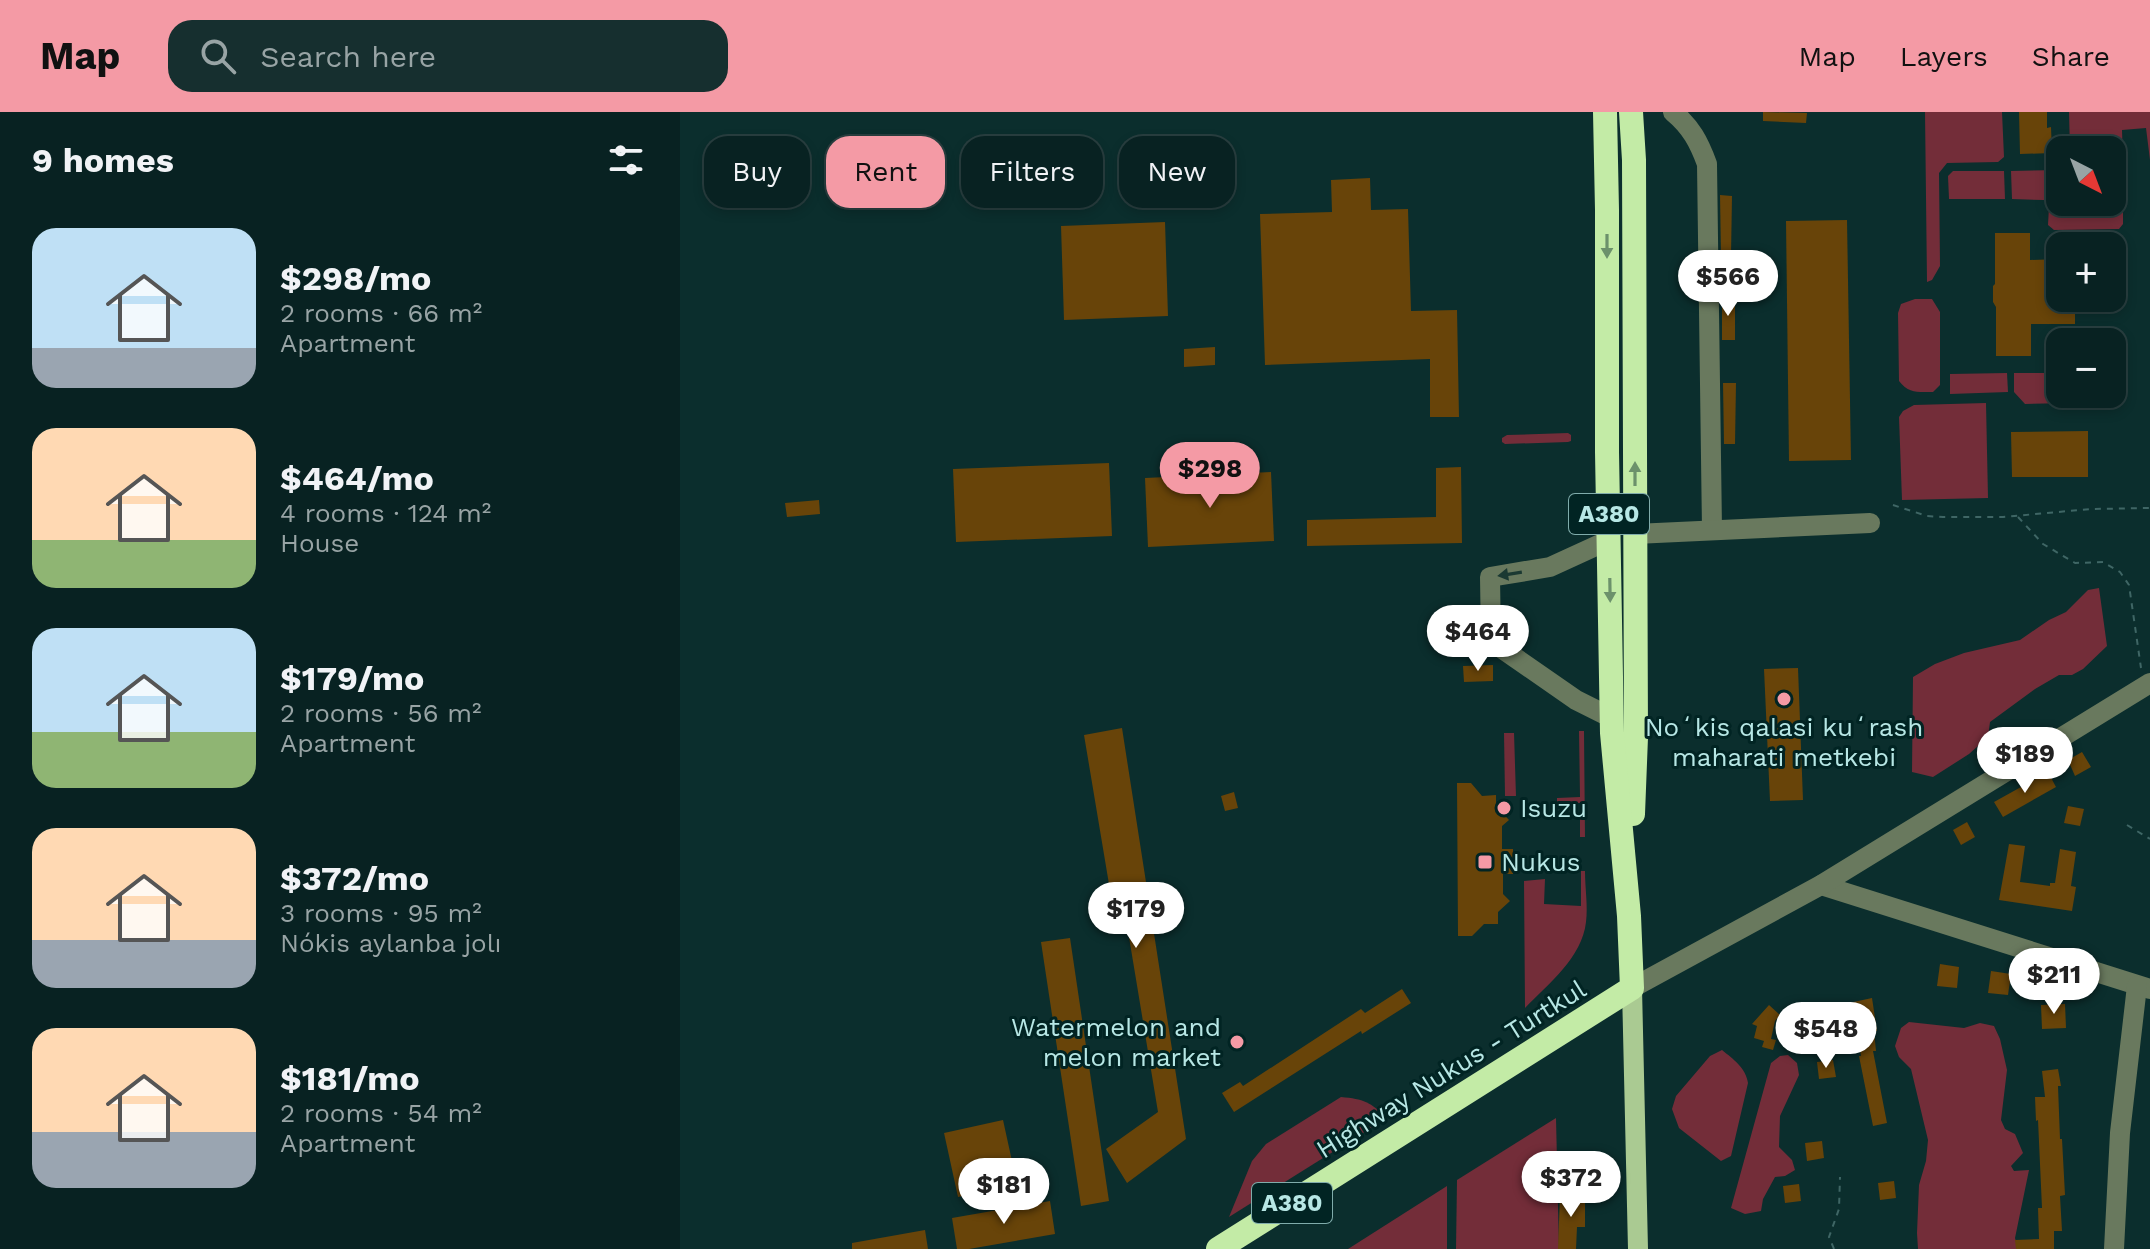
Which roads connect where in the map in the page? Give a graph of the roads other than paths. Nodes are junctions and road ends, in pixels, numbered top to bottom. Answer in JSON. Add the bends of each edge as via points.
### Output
{"nodes":[{"id":1,"x":1589,"y":112,"type":"edge"},
{"id":2,"x":1605,"y":112,"type":"edge"},
{"id":3,"x":1631,"y":112,"type":"edge"},
{"id":4,"x":1642,"y":112,"type":"edge"},
{"id":5,"x":1673,"y":112,"type":"edge"},
{"id":6,"x":1634,"y":160,"type":"junction"},
{"id":7,"x":1607,"y":210,"type":"junction"},
{"id":8,"x":1870,"y":523,"type":"dead end"},
{"id":9,"x":1712,"y":530,"type":"junction"},
{"id":10,"x":1635,"y":534,"type":"junction"},
{"id":11,"x":1609,"y":540,"type":"junction"},
{"id":12,"x":2147,"y":685,"type":"edge"},
{"id":13,"x":1612,"y":718,"type":"junction"},
{"id":14,"x":1821,"y":885,"type":"junction"},
{"id":15,"x":1629,"y":916,"type":"junction"},
{"id":16,"x":1632,"y":988,"type":"junction"},
{"id":17,"x":2144,"y":988,"type":"edge"},
{"id":18,"x":1218,"y":1249,"type":"edge"},
{"id":19,"x":1638,"y":1249,"type":"edge"},
{"id":20,"x":2114,"y":1249,"type":"edge"}],
"edges":[{"from":1,"to":7,"type":"highway"},
{"from":2,"to":7,"type":"highway","number":"A380"},
{"from":3,"to":6,"type":"highway","number":"A380"},
{"from":4,"to":6,"type":"highway"},
{"from":5,"to":9,"type":"street","via":[[1698,140],[1707,164]]},
{"from":10,"to":6,"type":"highway","number":"A380","one_way":true},
{"from":7,"to":11,"type":"highway","number":"A380","one_way":true},
{"from":8,"to":9,"type":"street"},
{"from":9,"to":10,"type":"street"},
{"from":10,"to":15,"type":"highway","number":"A380","via":[[1636,737]]},
{"from":11,"to":13,"type":"highway","number":"A380","one_way":true},
{"from":11,"to":13,"type":"street","one_way":true,"via":[[1550,567],[1490,577],[1491,641],[1576,700]]},
{"from":12,"to":14,"type":"street"},
{"from":13,"to":15,"type":"highway","number":"A380"},
{"from":14,"to":16,"type":"street"},
{"from":14,"to":17,"type":"street"},
{"from":15,"to":16,"type":"highway","number":"A380"},
{"from":16,"to":18,"type":"highway","name":"Highway Nukus - Turtkul","number":"A380"},
{"from":16,"to":19,"type":"main road"},
{"from":17,"to":20,"type":"street","via":[[2120,1133]]}]}
